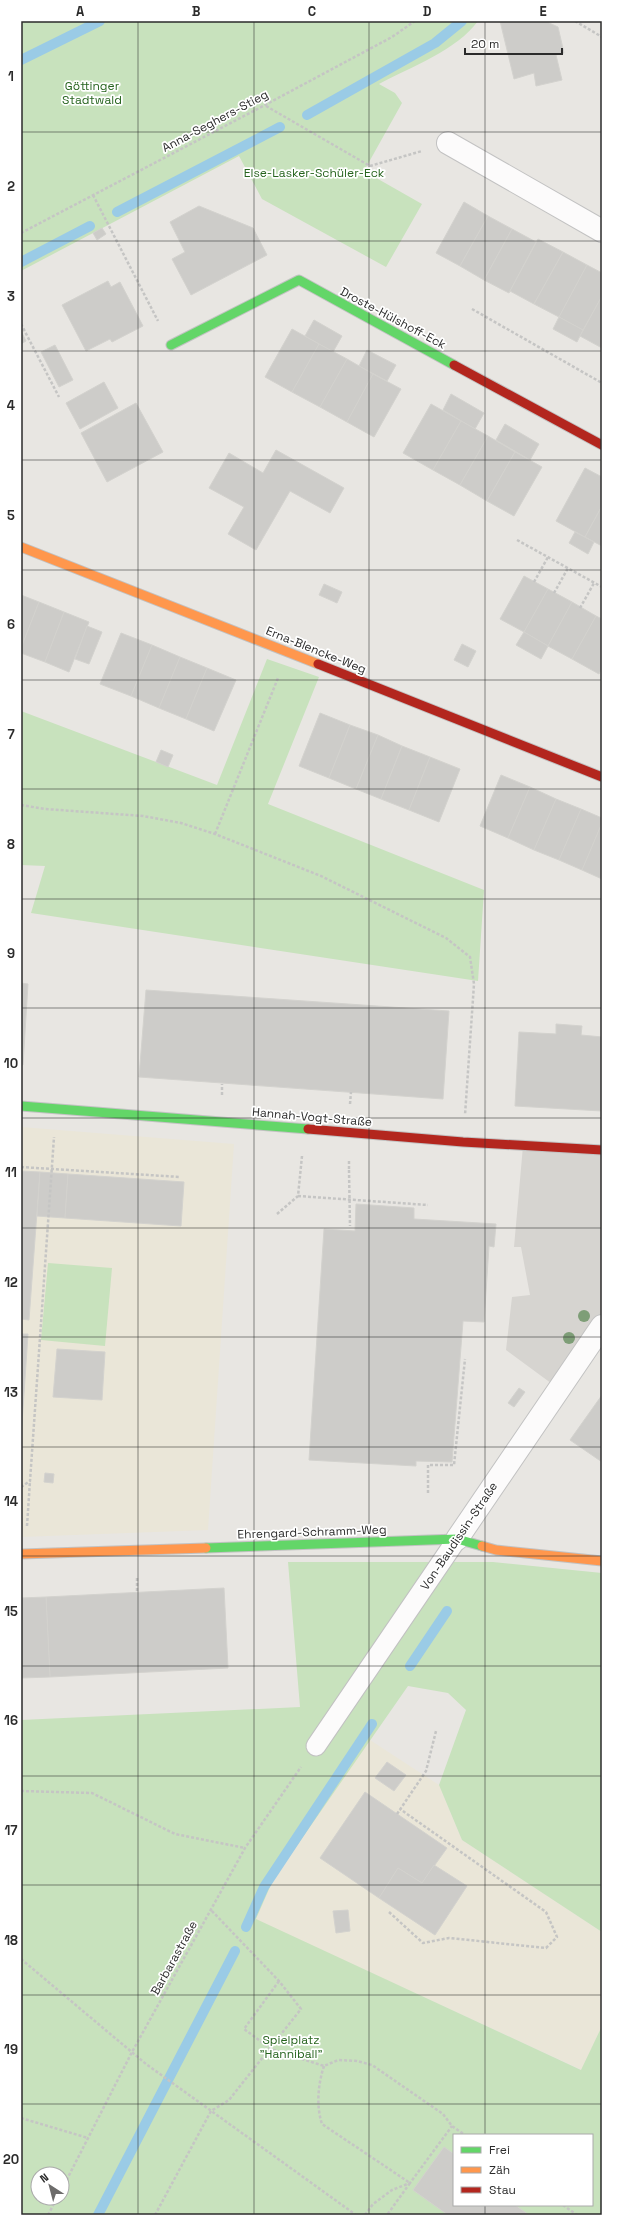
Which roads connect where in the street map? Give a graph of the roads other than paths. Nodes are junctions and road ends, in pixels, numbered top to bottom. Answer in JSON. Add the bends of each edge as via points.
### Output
{"nodes":[{"id":1,"x":448,"y":143,"type":"road end"},
{"id":2,"x":602,"y":231,"type":"edge"},
{"id":3,"x":170,"y":345,"type":"road end"},
{"id":4,"x":602,"y":445,"type":"edge"},
{"id":5,"x":21,"y":548,"type":"edge"},
{"id":6,"x":602,"y":777,"type":"edge"},
{"id":7,"x":21,"y":1106,"type":"edge"},
{"id":8,"x":602,"y":1150,"type":"edge"},
{"id":9,"x":602,"y":1326,"type":"edge"},
{"id":10,"x":457,"y":1539,"type":"junction"},
{"id":11,"x":21,"y":1554,"type":"edge"},
{"id":12,"x":602,"y":1561,"type":"edge"},
{"id":13,"x":316,"y":1746,"type":"road end"}],
"edges":[{"from":1,"to":2,"type":"street"},
{"from":3,"to":4,"type":"street","name":"Droste-Hülshoff-Eck","via":[[298,280]]},
{"from":5,"to":6,"type":"street","name":"Erna-Blencke-Weg"},
{"from":7,"to":8,"type":"street","name":"Hannah-Vogt-Straße","via":[[463,1142]]},
{"from":9,"to":10,"type":"street","name":"Von-Baudissin-Straße"},
{"from":10,"to":11,"type":"street","name":"Ehrengard-Schramm-Weg"},
{"from":10,"to":12,"type":"street","name":"Ehrengard-Schramm-Weg","via":[[496,1550]]},
{"from":10,"to":13,"type":"lane","name":"Von-Baudissin-Straße"}]}
